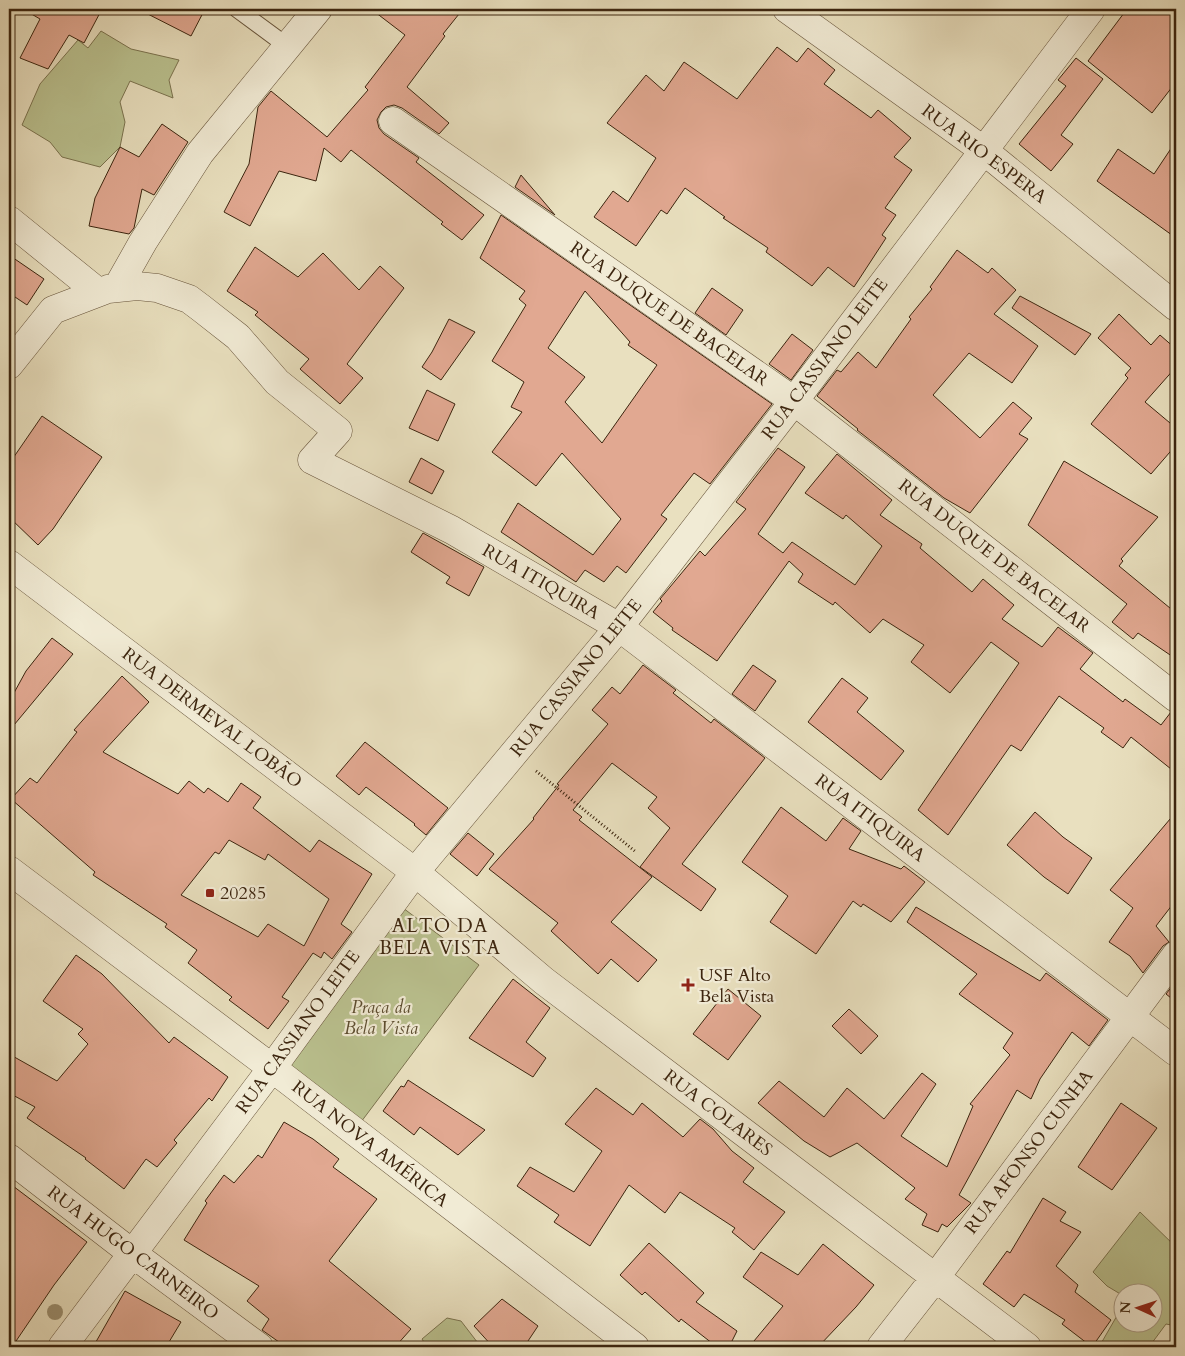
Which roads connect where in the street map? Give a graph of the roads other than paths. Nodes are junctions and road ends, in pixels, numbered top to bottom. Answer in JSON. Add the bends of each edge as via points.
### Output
{"nodes":[{"id":1,"x":237,"y":9,"type":"edge"},
{"id":2,"x":318,"y":9,"type":"edge"},
{"id":3,"x":787,"y":9,"type":"edge"},
{"id":4,"x":1091,"y":9,"type":"edge"},
{"id":5,"x":287,"y":46,"type":"junction"},
{"id":6,"x":394,"y":121,"type":"dead end"},
{"id":7,"x":984,"y":150,"type":"junction"},
{"id":8,"x":9,"y":220,"type":"edge"},
{"id":9,"x":107,"y":290,"type":"junction"},
{"id":10,"x":1176,"y":307,"type":"edge"},
{"id":11,"x":9,"y":365,"type":"edge"},
{"id":12,"x":794,"y":401,"type":"junction"},
{"id":13,"x":9,"y":564,"type":"edge"},
{"id":14,"x":619,"y":627,"type":"junction"},
{"id":15,"x":1176,"y":698,"type":"edge"},
{"id":16,"x":9,"y":870,"type":"edge"},
{"id":17,"x":415,"y":872,"type":"junction"},
{"id":18,"x":1176,"y":955,"type":"edge"},
{"id":19,"x":1131,"y":1016,"type":"junction"},
{"id":20,"x":1176,"y":1052,"type":"edge"},
{"id":21,"x":272,"y":1068,"type":"junction"},
{"id":22,"x":9,"y":1158,"type":"edge"},
{"id":23,"x":133,"y":1254,"type":"junction"},
{"id":24,"x":935,"y":1278,"type":"junction"},
{"id":25,"x":62,"y":1347,"type":"edge"},
{"id":26,"x":259,"y":1347,"type":"edge"},
{"id":27,"x":635,"y":1347,"type":"edge"},
{"id":28,"x":880,"y":1347,"type":"edge"},
{"id":29,"x":1027,"y":1347,"type":"edge"}],
"edges":[{"from":1,"to":5,"type":"lane"},
{"from":2,"to":5,"type":"street"},
{"from":3,"to":7,"type":"street","name":"RUA RIO ESPERA"},
{"from":4,"to":7,"type":"street","name":"RUA CASSIANO LEITE"},
{"from":5,"to":9,"type":"street","via":[[200,153],[143,242]]},
{"from":6,"to":12,"type":"street","name":"RUA DUQUE DE BACELAR"},
{"from":7,"to":10,"type":"street","name":"RUA RIO ESPERA"},
{"from":7,"to":12,"type":"street","name":"RUA CASSIANO LEITE"},
{"from":8,"to":9,"type":"street"},
{"from":9,"to":11,"type":"street","name":"RUA ITIQUIRA","via":[[53,310]]},
{"from":9,"to":14,"type":"street","name":"RUA ITIQUIRA","via":[[137,286],[157,288],[182,296],[201,308],[238,337],[277,382],[338,431],[312,460],[452,530]]},
{"from":12,"to":14,"type":"street","name":"RUA CASSIANO LEITE"},
{"from":12,"to":15,"type":"street","name":"RUA DUQUE DE BACELAR"},
{"from":13,"to":17,"type":"street","name":"RUA DERMEVAL LOBÃO"},
{"from":14,"to":17,"type":"street","name":"RUA CASSIANO LEITE"},
{"from":14,"to":19,"type":"street","name":"RUA ITIQUIRA"},
{"from":16,"to":21,"type":"street","name":"RUA NOVA AMÉRICA"},
{"from":17,"to":21,"type":"street","name":"RUA CASSIANO LEITE"},
{"from":17,"to":24,"type":"street","name":"RUA COLARES","via":[[544,981]]},
{"from":18,"to":19,"type":"street","name":"RUA AFONSO CUNHA"},
{"from":19,"to":20,"type":"street","name":"RUA ITIQUIRA"},
{"from":19,"to":24,"type":"street","name":"RUA AFONSO CUNHA"},
{"from":21,"to":23,"type":"street","name":"RUA CASSIANO LEITE"},
{"from":21,"to":27,"type":"street","name":"RUA NOVA AMÉRICA"},
{"from":22,"to":23,"type":"street","name":"RUA HUGO CARNEIRO"},
{"from":23,"to":25,"type":"street","name":"RUA CASSIANO LEITE"},
{"from":23,"to":26,"type":"street","name":"RUA HUGO CARNEIRO"},
{"from":24,"to":28,"type":"street","name":"RUA AFONSO CUNHA"},
{"from":24,"to":29,"type":"street","name":"RUA COLARES"}]}
